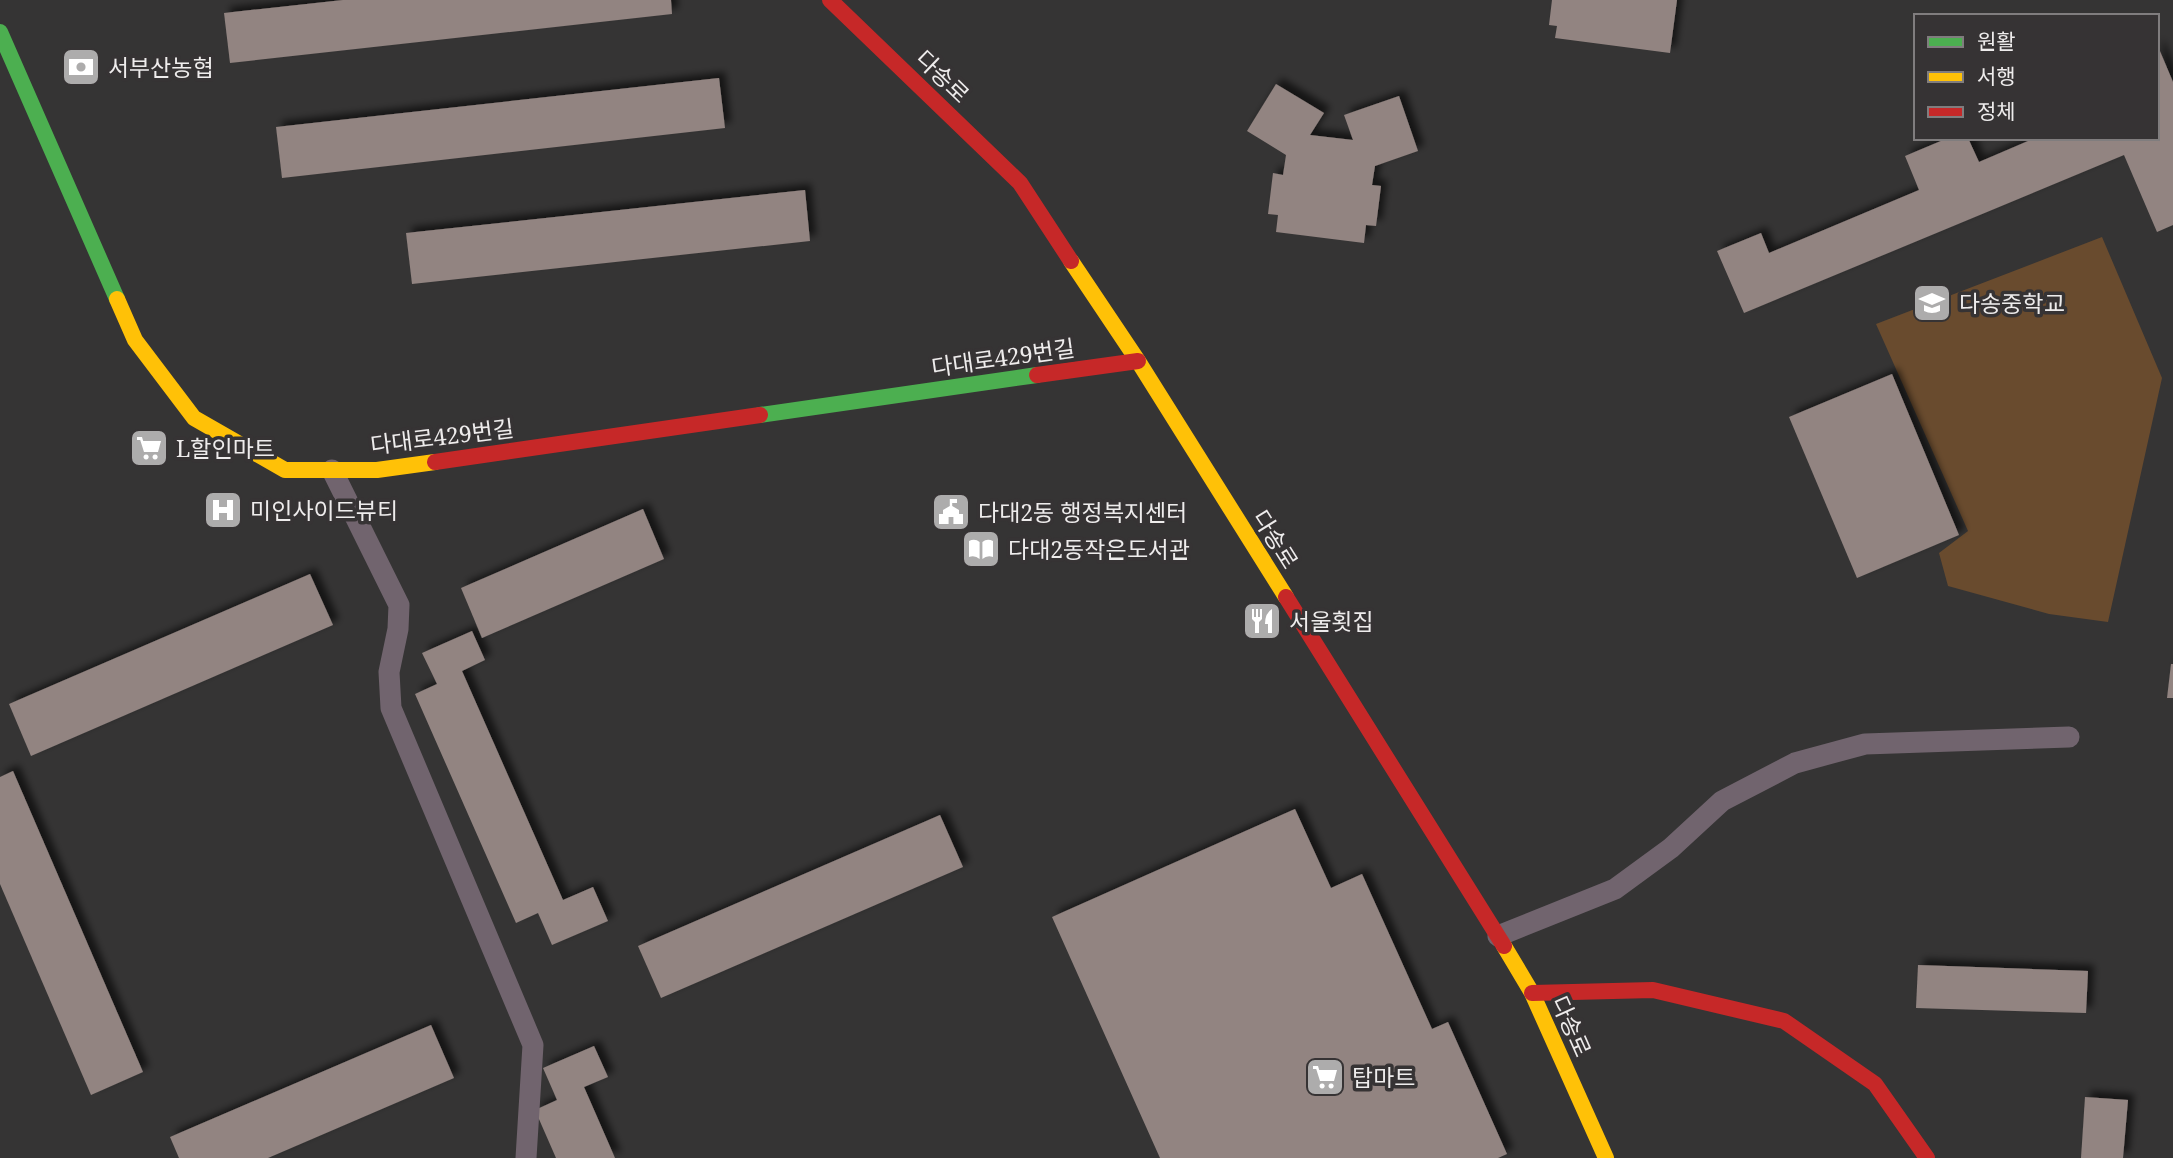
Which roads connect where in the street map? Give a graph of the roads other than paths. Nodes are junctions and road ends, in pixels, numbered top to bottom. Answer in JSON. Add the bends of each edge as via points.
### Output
{"nodes":[{"id":1,"x":830,"y":0,"type":"edge"},
{"id":2,"x":0,"y":32,"type":"edge"},
{"id":3,"x":1138,"y":361,"type":"junction"},
{"id":4,"x":332,"y":470,"type":"junction"},
{"id":5,"x":2069,"y":737,"type":"dead end"},
{"id":6,"x":1498,"y":936,"type":"junction"},
{"id":7,"x":1532,"y":993,"type":"junction"},
{"id":8,"x":526,"y":1158,"type":"edge"},
{"id":9,"x":1606,"y":1158,"type":"edge"},
{"id":10,"x":1927,"y":1158,"type":"edge"}],
"edges":[{"from":1,"to":3,"type":"street","name":"다송로","via":[[1020,183]]},
{"from":2,"to":4,"type":"street","name":"다대로429번길","via":[[135,340],[187,409],[194,418],[285,470]]},
{"from":3,"to":4,"type":"street","name":"다대로429번길","via":[[377,470]]},
{"from":3,"to":6,"type":"street","name":"다송로"},
{"from":4,"to":8,"type":"lane","via":[[399,605],[389,672],[391,708],[533,1045]]},
{"from":5,"to":6,"type":"lane","via":[[1866,744],[1795,763],[1723,801],[1615,890]]},
{"from":6,"to":7,"type":"street","name":"다송로"},
{"from":7,"to":9,"type":"street","name":"다송로"},
{"from":7,"to":10,"type":"street","via":[[1653,990],[1784,1021],[1875,1084]]}]}
